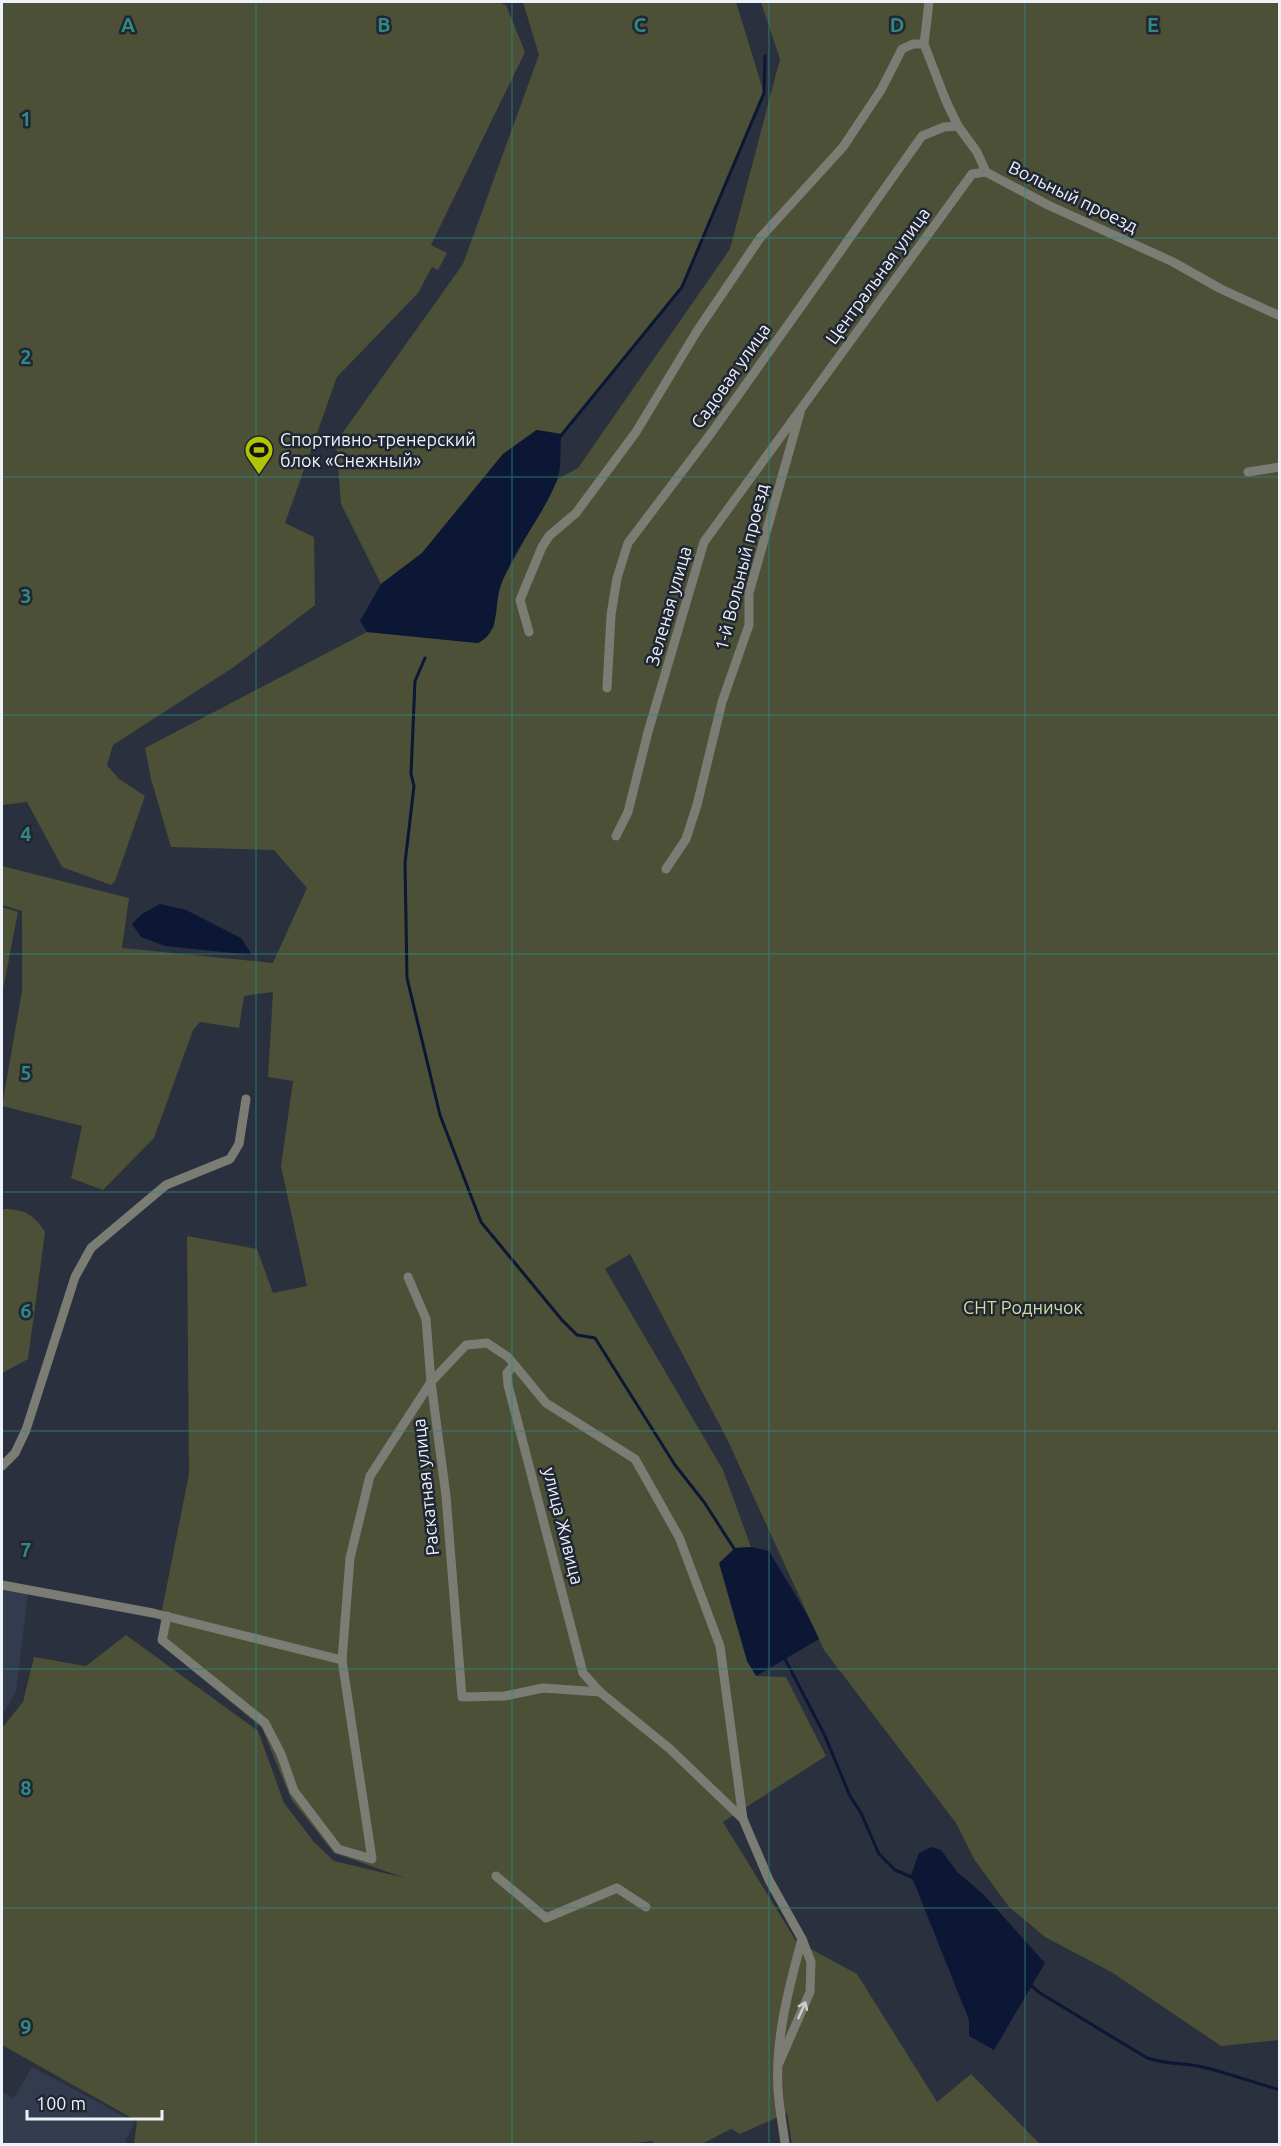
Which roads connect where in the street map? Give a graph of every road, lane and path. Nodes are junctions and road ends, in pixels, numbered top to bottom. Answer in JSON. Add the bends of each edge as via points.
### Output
{"nodes":[{"id":1,"x":929,"y":2,"type":"edge"},
{"id":2,"x":924,"y":44,"type":"junction"},
{"id":3,"x":958,"y":126,"type":"junction"},
{"id":4,"x":986,"y":172,"type":"junction"},
{"id":5,"x":1280,"y":316,"type":"edge"},
{"id":6,"x":802,"y":408,"type":"junction"},
{"id":7,"x":1280,"y":467,"type":"edge"},
{"id":8,"x":1248,"y":472,"type":"dead end"},
{"id":9,"x":529,"y":632,"type":"dead end"},
{"id":10,"x":607,"y":688,"type":"dead end"},
{"id":11,"x":615,"y":836,"type":"dead end"},
{"id":12,"x":666,"y":868,"type":"dead end"},
{"id":13,"x":246,"y":1099,"type":"dead end"},
{"id":14,"x":408,"y":1277,"type":"dead end"},
{"id":15,"x":514,"y":1365,"type":"junction"},
{"id":16,"x":431,"y":1382,"type":"junction"},
{"id":17,"x":2,"y":1466,"type":"edge"},
{"id":18,"x":2,"y":1585,"type":"edge"},
{"id":19,"x":167,"y":1616,"type":"junction"},
{"id":20,"x":342,"y":1660,"type":"junction"},
{"id":21,"x":600,"y":1692,"type":"junction"},
{"id":22,"x":744,"y":1819,"type":"junction"},
{"id":23,"x":496,"y":1876,"type":"dead end"},
{"id":24,"x":646,"y":1907,"type":"dead end"},
{"id":25,"x":802,"y":1939,"type":"junction"},
{"id":26,"x":778,"y":2063,"type":"junction"},
{"id":27,"x":785,"y":2145,"type":"edge"}],
"edges":[{"from":1,"to":2,"type":"street","name":"Вольный проезд"},
{"from":2,"to":3,"type":"street","name":"Вольный проезд"},
{"from":2,"to":9,"type":"street","via":[[902,49],[843,147],[760,238],[636,432],[576,513],[546,541],[520,600]]},
{"from":3,"to":4,"type":"street","name":"Вольный проезд"},
{"from":3,"to":10,"type":"street","name":"Садовая улица","via":[[922,136],[718,424],[627,543],[611,615]]},
{"from":4,"to":5,"type":"street","name":"Вольный проезд"},
{"from":4,"to":6,"type":"street","name":"Центральная улица","via":[[972,174]]},
{"from":6,"to":11,"type":"street","name":"Зеленая улица","via":[[704,542],[628,812]]},
{"from":6,"to":12,"type":"street","name":"1-й Вольный проезд","via":[[749,593],[748,625],[722,702],[697,805],[686,838]]},
{"from":7,"to":8,"type":"street"},
{"from":13,"to":17,"type":"street","via":[[239,1144],[230,1159],[166,1185],[91,1248],[75,1277],[26,1430],[15,1453]]},
{"from":14,"to":16,"type":"street","name":"Раскатная улица","via":[[426,1319]]},
{"from":15,"to":16,"type":"street","via":[[487,1343],[466,1345]]},
{"from":15,"to":21,"type":"street","name":"улица Живица","via":[[507,1373],[508,1385],[583,1673]]},
{"from":15,"to":22,"type":"street","via":[[546,1403],[635,1458],[680,1537],[720,1646]]},
{"from":16,"to":20,"type":"street","via":[[370,1476],[350,1558]]},
{"from":16,"to":21,"type":"street","name":"Раскатная улица","via":[[446,1496],[462,1697],[505,1696],[543,1688]]},
{"from":18,"to":19,"type":"street"},
{"from":19,"to":20,"type":"street"},
{"from":19,"to":20,"type":"street","via":[[162,1640],[265,1723],[294,1791],[338,1849],[372,1859]]},
{"from":21,"to":22,"type":"street","name":"улица Живица","via":[[670,1749]]},
{"from":22,"to":25,"type":"street","via":[[769,1880]]},
{"from":23,"to":24,"type":"street","via":[[546,1918],[617,1888]]},
{"from":25,"to":26,"type":"street","via":[[790,1983]]},
{"from":26,"to":25,"type":"street","one_way":true,"via":[[810,1992],[811,1962]]},
{"from":26,"to":27,"type":"street"}]}
